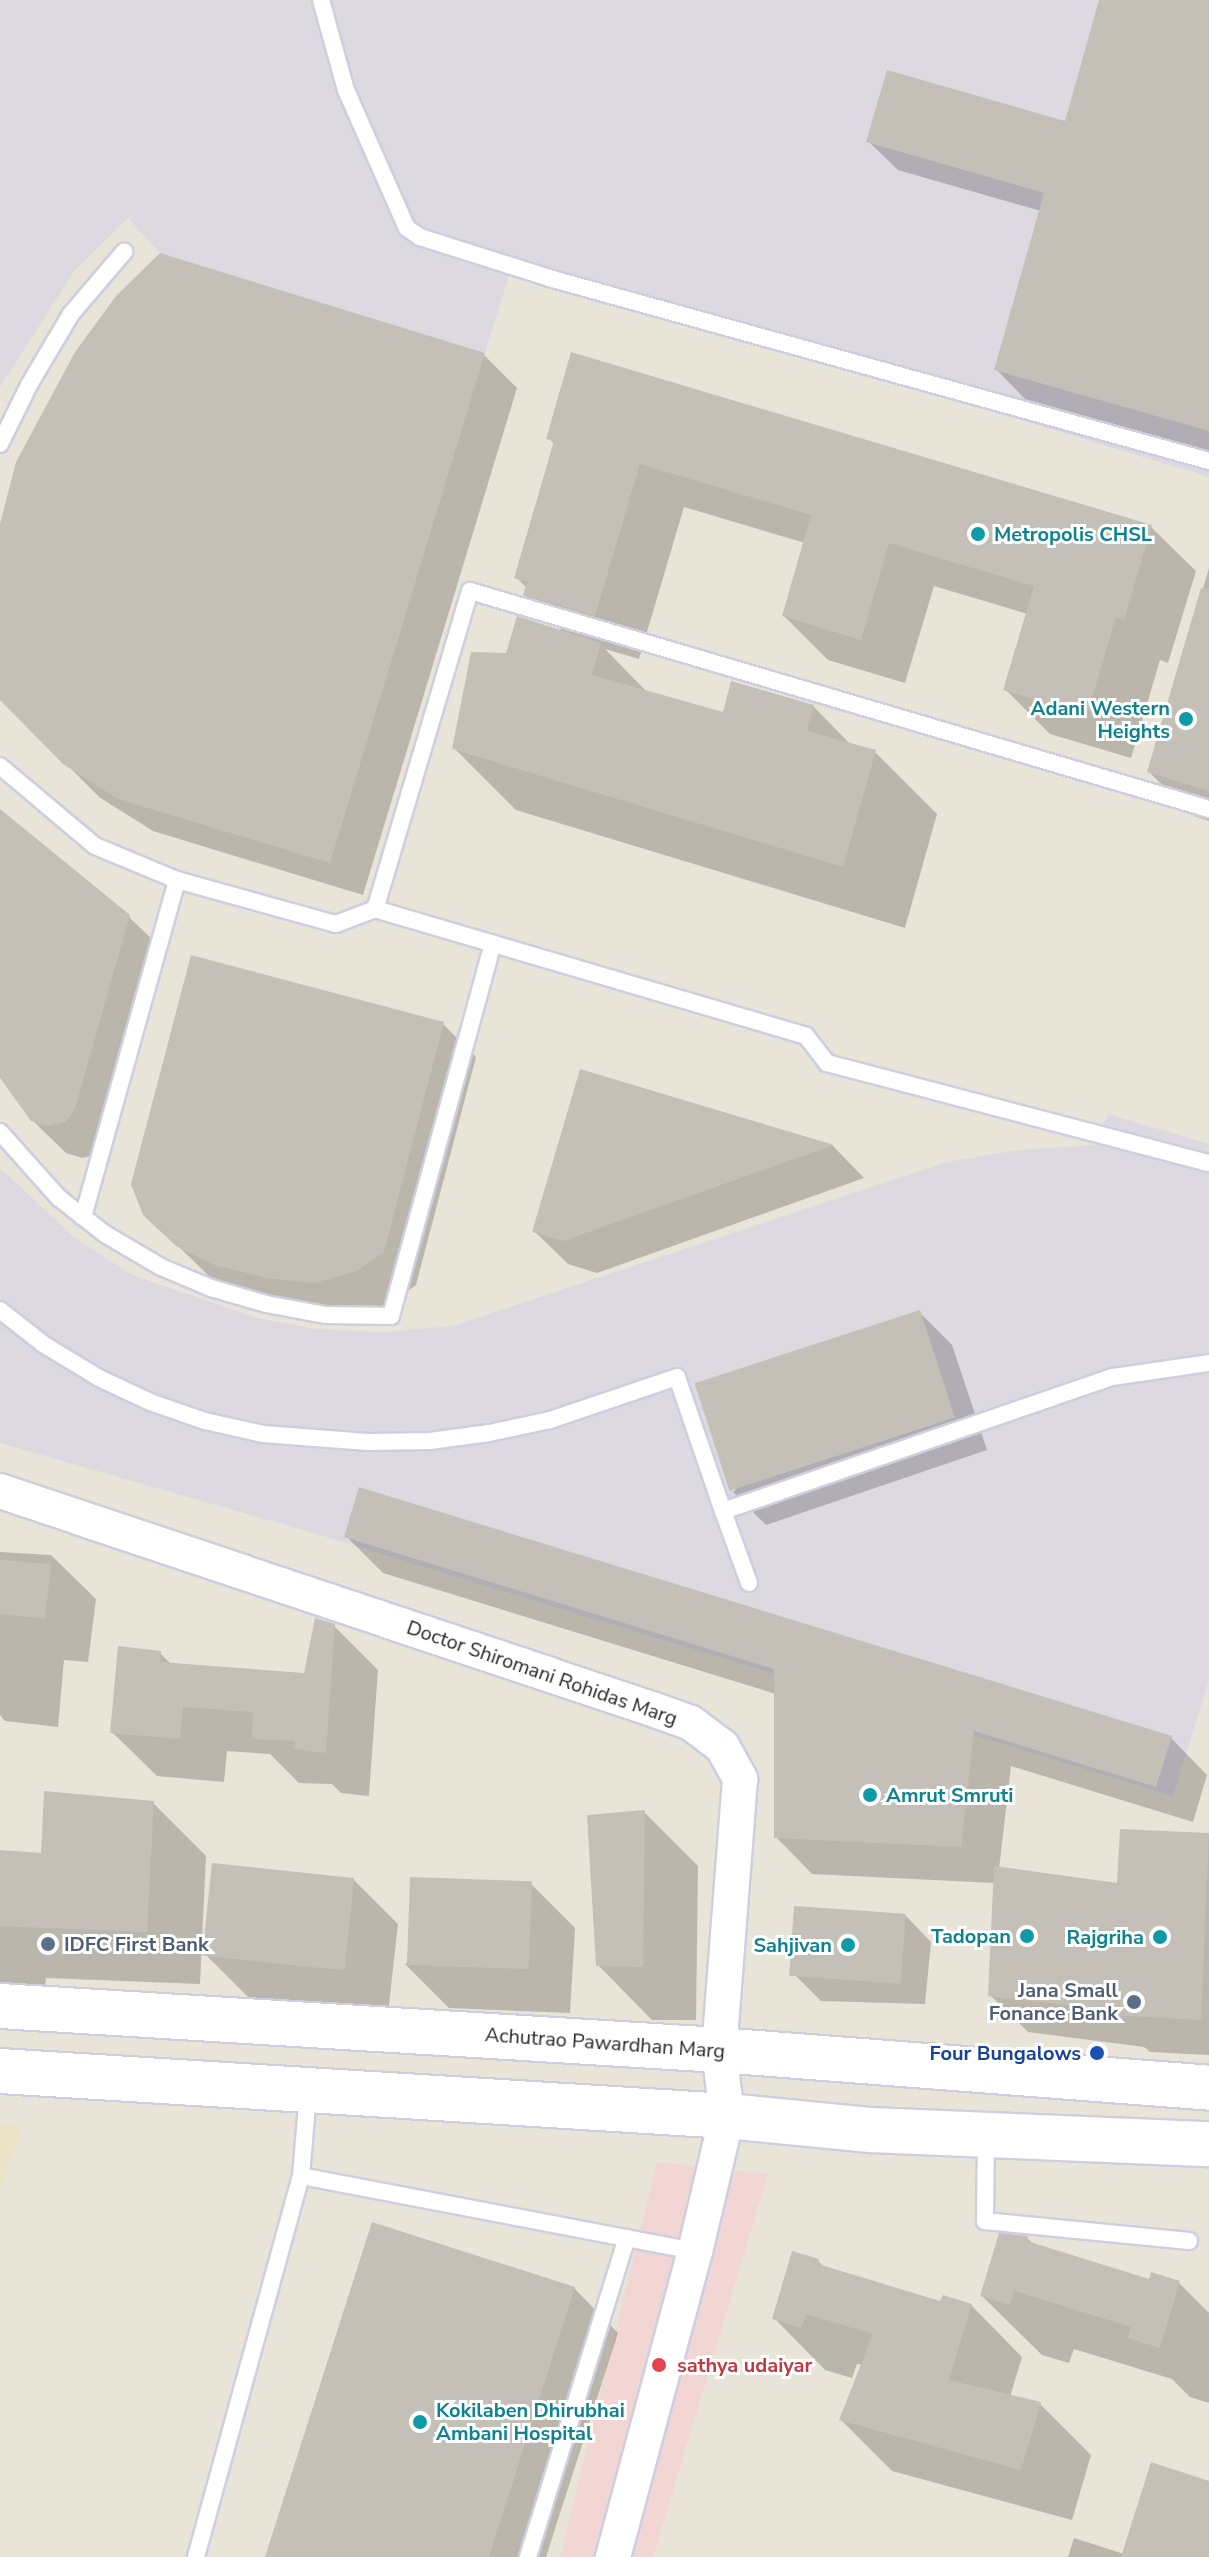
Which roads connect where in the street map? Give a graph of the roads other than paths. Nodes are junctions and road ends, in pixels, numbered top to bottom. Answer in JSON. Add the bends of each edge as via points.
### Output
{"nodes":[{"id":1,"x":321,"y":0,"type":"edge"},
{"id":2,"x":124,"y":252,"type":"dead end"},
{"id":3,"x":0,"y":444,"type":"edge"},
{"id":4,"x":1209,"y":461,"type":"edge"},
{"id":5,"x":0,"y":766,"type":"edge"},
{"id":6,"x":1209,"y":809,"type":"edge"},
{"id":7,"x":177,"y":880,"type":"junction"},
{"id":8,"x":375,"y":909,"type":"junction"},
{"id":9,"x":493,"y":944,"type":"junction"},
{"id":10,"x":0,"y":1132,"type":"edge"},
{"id":11,"x":1209,"y":1163,"type":"edge"},
{"id":12,"x":83,"y":1217,"type":"junction"},
{"id":13,"x":0,"y":1310,"type":"edge"},
{"id":14,"x":1209,"y":1363,"type":"edge"},
{"id":15,"x":0,"y":1491,"type":"edge"},
{"id":16,"x":723,"y":1511,"type":"junction"},
{"id":17,"x":749,"y":1583,"type":"dead end"},
{"id":18,"x":0,"y":2006,"type":"edge"},
{"id":19,"x":719,"y":2050,"type":"junction"},
{"id":20,"x":0,"y":2071,"type":"edge"},
{"id":21,"x":1209,"y":2088,"type":"edge"},
{"id":22,"x":308,"y":2091,"type":"junction"},
{"id":23,"x":727,"y":2116,"type":"junction"},
{"id":24,"x":986,"y":2134,"type":"junction"},
{"id":25,"x":1209,"y":2144,"type":"edge"},
{"id":26,"x":301,"y":2176,"type":"junction"},
{"id":27,"x":627,"y":2238,"type":"junction"},
{"id":28,"x":1189,"y":2241,"type":"dead end"},
{"id":29,"x":695,"y":2251,"type":"junction"},
{"id":30,"x":196,"y":2557,"type":"edge"},
{"id":31,"x":528,"y":2557,"type":"edge"},
{"id":32,"x":613,"y":2557,"type":"edge"}],
"edges":[{"from":1,"to":4,"type":"lane","via":[[346,90],[407,228],[420,237],[549,278]]},
{"from":2,"to":3,"type":"lane","via":[[71,314]]},
{"from":5,"to":7,"type":"lane","via":[[95,846]]},
{"from":6,"to":8,"type":"lane","via":[[470,591]]},
{"from":7,"to":8,"type":"lane","via":[[336,924]]},
{"from":7,"to":12,"type":"lane"},
{"from":8,"to":9,"type":"lane"},
{"from":9,"to":11,"type":"lane","via":[[806,1036],[827,1063]]},
{"from":9,"to":12,"type":"lane","via":[[391,1316],[326,1315],[211,1288],[161,1267]]},
{"from":10,"to":12,"type":"lane"},
{"from":13,"to":16,"type":"lane","via":[[99,1378],[205,1421],[263,1434],[368,1442],[489,1433],[550,1420],[677,1377]]},
{"from":14,"to":16,"type":"lane","via":[[1113,1377]]},
{"from":15,"to":19,"type":"street","name":"Doctor Shiromani Rohidas Marg","via":[[652,1709],[691,1723],[722,1746],[740,1779]]},
{"from":16,"to":17,"type":"lane"},
{"from":18,"to":19,"type":"main road","name":"Achutrao Pawardhan Marg"},
{"from":19,"to":21,"type":"main road","name":"Achutrao Pawardhan Marg"},
{"from":19,"to":23,"type":"street","name":"Doctor Shiromani Rohidas Marg"},
{"from":20,"to":22,"type":"main road"},
{"from":22,"to":23,"type":"main road"},
{"from":22,"to":26,"type":"lane"},
{"from":23,"to":24,"type":"main road"},
{"from":23,"to":29,"type":"street"},
{"from":24,"to":25,"type":"main road"},
{"from":24,"to":28,"type":"lane","via":[[985,2221]]},
{"from":26,"to":27,"type":"lane"},
{"from":26,"to":30,"type":"lane"},
{"from":27,"to":29,"type":"lane"},
{"from":27,"to":31,"type":"lane"},
{"from":29,"to":32,"type":"street"}]}
